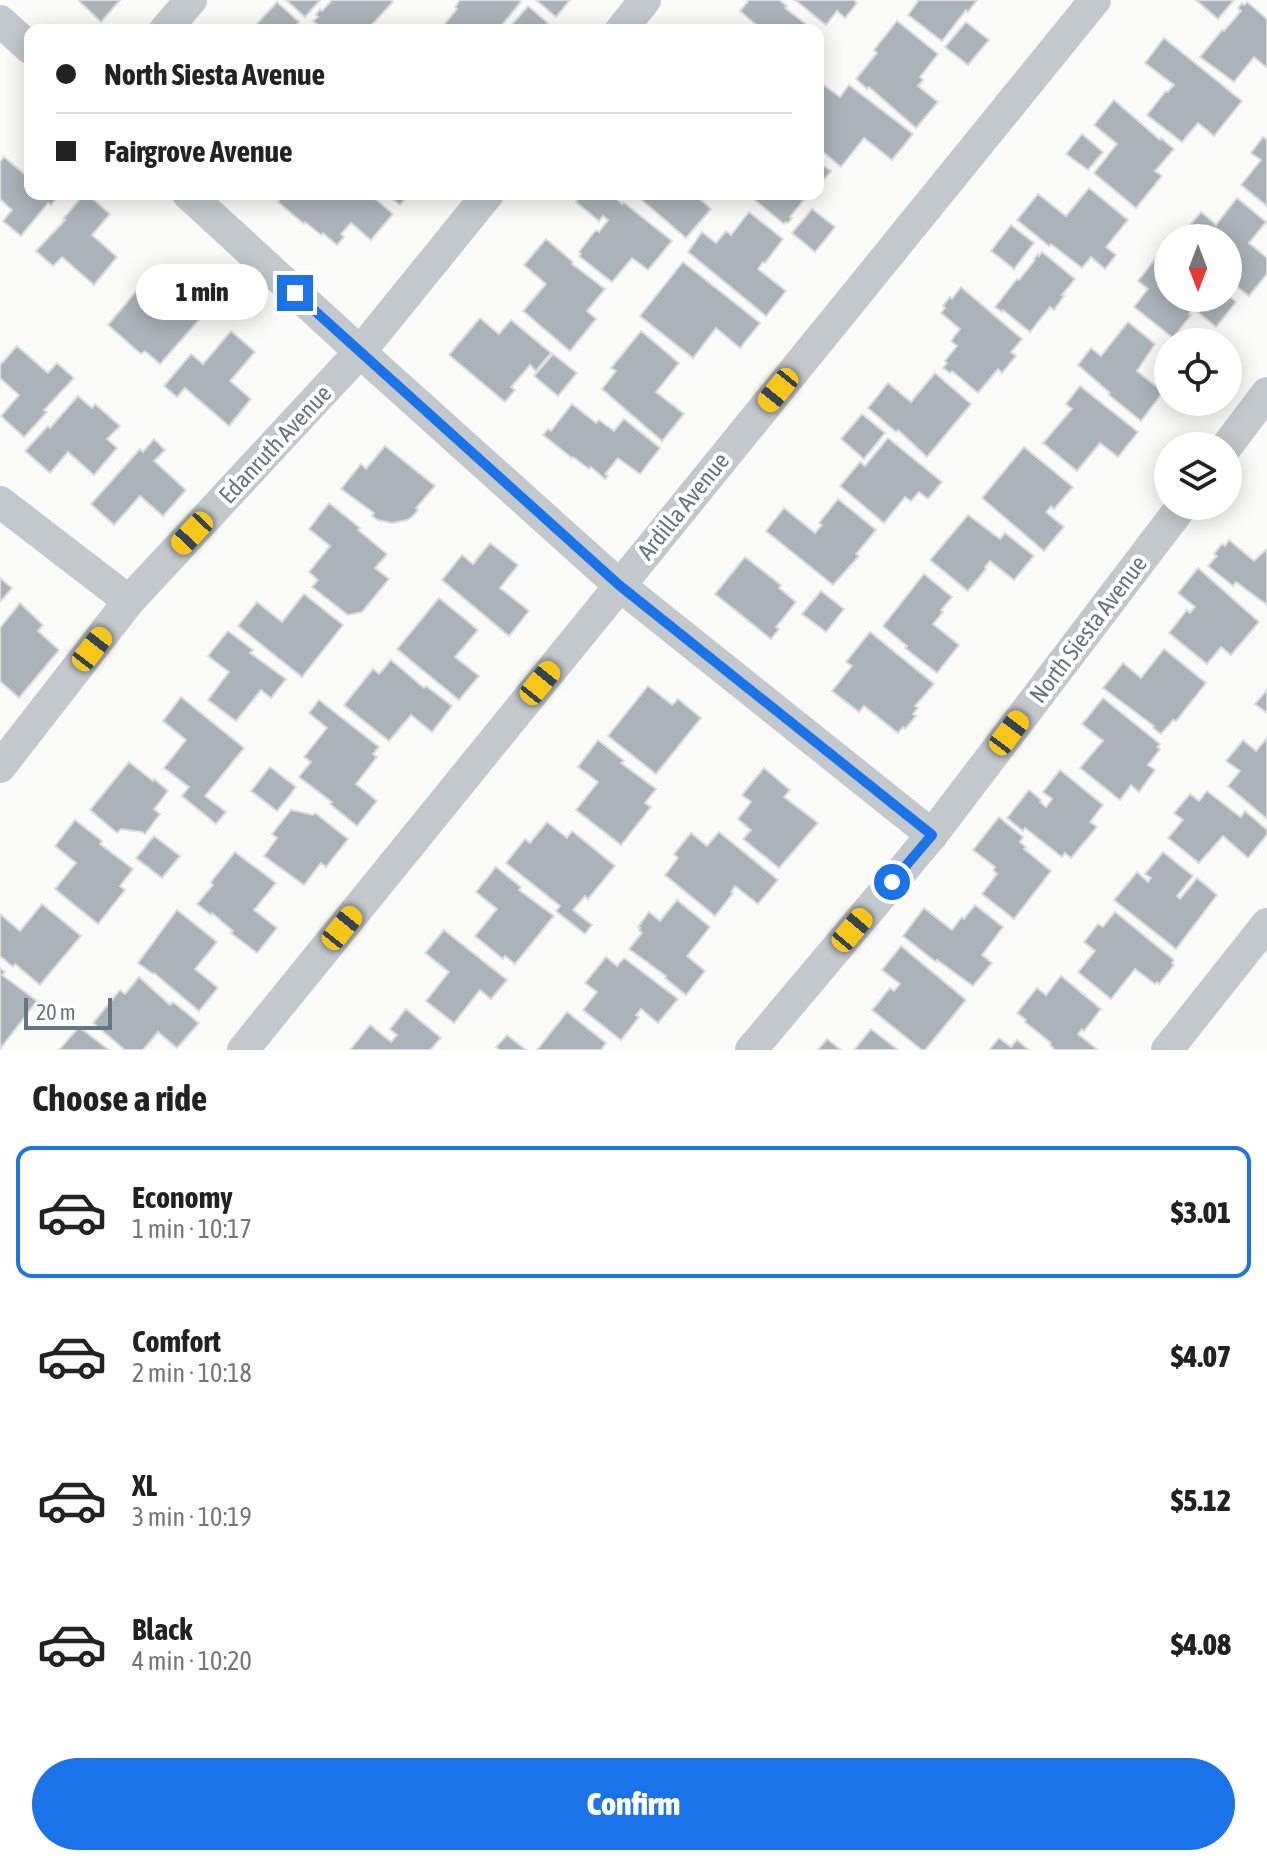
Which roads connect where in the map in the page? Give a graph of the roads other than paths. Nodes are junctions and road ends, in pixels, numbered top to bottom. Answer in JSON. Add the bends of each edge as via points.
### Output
{"nodes":[{"id":1,"x":191,"y":0,"type":"edge"},
{"id":2,"x":645,"y":0,"type":"edge"},
{"id":3,"x":1095,"y":0,"type":"edge"},
{"id":4,"x":0,"y":21,"type":"edge"},
{"id":5,"x":170,"y":24,"type":"edge"},
{"id":6,"x":626,"y":24,"type":"edge"},
{"id":7,"x":24,"y":43,"type":"edge"},
{"id":8,"x":195,"y":200,"type":"edge"},
{"id":9,"x":483,"y":200,"type":"edge"},
{"id":10,"x":360,"y":352,"type":"junction"},
{"id":11,"x":1267,"y":393,"type":"edge"},
{"id":12,"x":1238,"y":432,"type":"edge"},
{"id":13,"x":0,"y":502,"type":"edge"},
{"id":14,"x":1171,"y":520,"type":"edge"},
{"id":15,"x":619,"y":585,"type":"junction"},
{"id":16,"x":129,"y":601,"type":"junction"},
{"id":17,"x":0,"y":767,"type":"edge"},
{"id":18,"x":932,"y":835,"type":"junction"},
{"id":19,"x":1265,"y":929,"type":"edge"},
{"id":20,"x":243,"y":1050,"type":"edge"},
{"id":21,"x":751,"y":1050,"type":"edge"},
{"id":22,"x":1167,"y":1050,"type":"edge"}],
"edges":[{"from":1,"to":5,"type":"street"},
{"from":2,"to":6,"type":"street"},
{"from":3,"to":15,"type":"street","name":"Ardilla Avenue"},
{"from":4,"to":7,"type":"street"},
{"from":8,"to":10,"type":"street"},
{"from":9,"to":10,"type":"street","name":"Edanruth Avenue"},
{"from":10,"to":15,"type":"street"},
{"from":10,"to":16,"type":"street","name":"Edanruth Avenue"},
{"from":11,"to":12,"type":"street"},
{"from":13,"to":16,"type":"street"},
{"from":14,"to":18,"type":"street","name":"North Siesta Avenue"},
{"from":15,"to":18,"type":"street"},
{"from":15,"to":20,"type":"street","name":"Ardilla Avenue"},
{"from":16,"to":17,"type":"street","name":"Edanruth Avenue"},
{"from":18,"to":21,"type":"street","name":"North Siesta Avenue"},
{"from":19,"to":22,"type":"street"}]}
